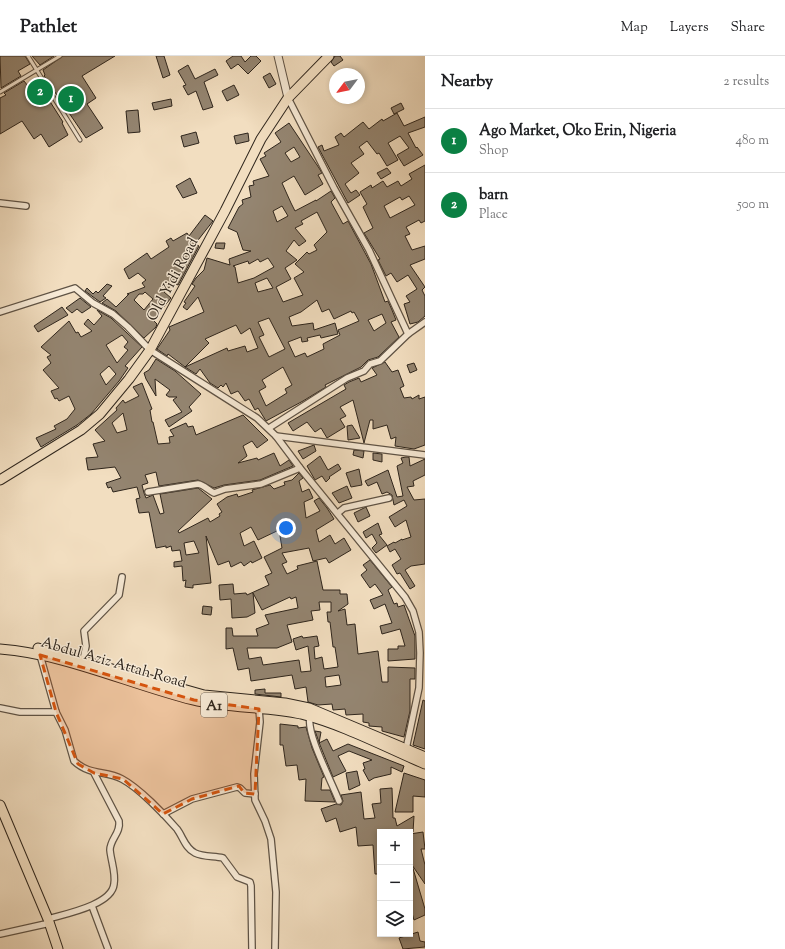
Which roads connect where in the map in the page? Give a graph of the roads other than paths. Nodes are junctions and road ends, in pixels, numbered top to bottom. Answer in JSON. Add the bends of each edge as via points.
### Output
{"nodes":[{"id":1,"x":28,"y":56,"type":"edge"},
{"id":2,"x":60,"y":56,"type":"edge"},
{"id":3,"x":278,"y":56,"type":"edge"},
{"id":4,"x":329,"y":56,"type":"edge"},
{"id":5,"x":37,"y":70,"type":"junction"},
{"id":6,"x":0,"y":92,"type":"edge"},
{"id":7,"x":288,"y":98,"type":"junction"},
{"id":8,"x":80,"y":140,"type":"dead end"},
{"id":9,"x":0,"y":203,"type":"edge"},
{"id":10,"x":26,"y":206,"type":"dead end"},
{"id":11,"x":0,"y":312,"type":"edge"},
{"id":12,"x":425,"y":322,"type":"edge"},
{"id":13,"x":408,"y":334,"type":"junction"},
{"id":14,"x":150,"y":350,"type":"junction"},
{"id":15,"x":269,"y":428,"type":"junction"},
{"id":16,"x":276,"y":436,"type":"junction"},
{"id":17,"x":425,"y":455,"type":"edge"},
{"id":18,"x":300,"y":468,"type":"junction"},
{"id":19,"x":0,"y":480,"type":"edge"},
{"id":20,"x":148,"y":492,"type":"dead end"},
{"id":21,"x":389,"y":498,"type":"dead end"},
{"id":22,"x":338,"y":513,"type":"junction"},
{"id":23,"x":122,"y":577,"type":"dead end"},
{"id":24,"x":0,"y":643,"type":"edge"},
{"id":25,"x":0,"y":649,"type":"edge"},
{"id":26,"x":40,"y":655,"type":"junction"},
{"id":27,"x":83,"y":660,"type":"junction"},
{"id":28,"x":249,"y":704,"type":"junction"},
{"id":29,"x":0,"y":708,"type":"edge"},
{"id":30,"x":259,"y":709,"type":"junction"},
{"id":31,"x":56,"y":712,"type":"junction"},
{"id":32,"x":310,"y":717,"type":"junction"},
{"id":33,"x":406,"y":749,"type":"junction"},
{"id":34,"x":425,"y":757,"type":"edge"},
{"id":35,"x":425,"y":764,"type":"edge"},
{"id":36,"x":94,"y":773,"type":"junction"},
{"id":37,"x":255,"y":794,"type":"junction"},
{"id":38,"x":339,"y":801,"type":"dead end"},
{"id":39,"x":0,"y":805,"type":"edge"},
{"id":40,"x":163,"y":814,"type":"junction"},
{"id":41,"x":92,"y":906,"type":"junction"},
{"id":42,"x":49,"y":921,"type":"junction"},
{"id":43,"x":0,"y":934,"type":"edge"},
{"id":44,"x":58,"y":949,"type":"edge"},
{"id":45,"x":108,"y":949,"type":"edge"},
{"id":46,"x":252,"y":949,"type":"edge"},
{"id":47,"x":275,"y":949,"type":"edge"}],
"edges":[{"from":1,"to":5,"type":"lane"},
{"from":2,"to":5,"type":"lane"},
{"from":3,"to":7,"type":"street"},
{"from":4,"to":7,"type":"main road","name":"Old Yidi Road"},
{"from":5,"to":6,"type":"lane"},
{"from":5,"to":8,"type":"lane"},
{"from":7,"to":13,"type":"street","via":[[369,250]]},
{"from":7,"to":14,"type":"main road","name":"Old Yidi Road","via":[[261,139]]},
{"from":9,"to":10,"type":"street"},
{"from":11,"to":14,"type":"street","via":[[74,288],[113,314]]},
{"from":12,"to":13,"type":"street"},
{"from":13,"to":15,"type":"street","via":[[380,361],[370,364],[364,371],[347,378]]},
{"from":14,"to":15,"type":"street"},
{"from":14,"to":19,"type":"main road","name":"Old Yidi Road","via":[[129,379],[91,422],[61,444]]},
{"from":15,"to":16,"type":"street"},
{"from":16,"to":17,"type":"street"},
{"from":16,"to":18,"type":"street"},
{"from":18,"to":20,"type":"street","via":[[266,482],[214,493],[198,484],[152,489]]},
{"from":18,"to":22,"type":"street"},
{"from":21,"to":22,"type":"street","via":[[344,508]]},
{"from":22,"to":33,"type":"street","via":[[406,597],[413,611],[419,632],[419,688]]},
{"from":23,"to":27,"type":"street","via":[[119,595],[84,631],[86,646]]},
{"from":24,"to":27,"type":"main road","name":"Abdul Aziz Attah Road","number":"A1","via":[[27,646]]},
{"from":25,"to":26,"type":"main road","name":"Abdul Aziz Attah Road","number":"A1"},
{"from":26,"to":28,"type":"main road","name":"Abdul Aziz Attah Road","number":"A1","via":[[194,700],[231,707]]},
{"from":26,"to":31,"type":"street"},
{"from":27,"to":28,"type":"main road","name":"Abdul Aziz Attah Road","number":"A1","via":[[204,695]]},
{"from":28,"to":30,"type":"main road","name":"Abdul Aziz Attah Road","number":"A1"},
{"from":28,"to":33,"type":"main road","name":"Abdul Aziz Attah Road","number":"A1","via":[[285,703],[309,708]]},
{"from":29,"to":31,"type":"street","via":[[20,712]]},
{"from":30,"to":32,"type":"main road","name":"Abdul Aziz Attah Road","number":"A1","via":[[286,711]]},
{"from":30,"to":37,"type":"street"},
{"from":31,"to":36,"type":"street","via":[[65,730],[74,761]]},
{"from":32,"to":35,"type":"main road","name":"Abdul Aziz Attah Road","number":"A1"},
{"from":32,"to":38,"type":"street","via":[[312,735]]},
{"from":33,"to":34,"type":"main road","name":"Abdul Aziz Attah Road","number":"A1"},
{"from":36,"to":40,"type":"street","via":[[123,779]]},
{"from":36,"to":41,"type":"street","via":[[119,821],[120,828],[110,848],[114,884],[112,890]]},
{"from":37,"to":40,"type":"street","via":[[245,793],[237,787],[192,799]]},
{"from":37,"to":47,"type":"street","via":[[255,800],[271,839],[276,892]]},
{"from":39,"to":42,"type":"main road"},
{"from":40,"to":46,"type":"street","via":[[193,852],[223,858],[237,877],[250,882]]},
{"from":41,"to":42,"type":"street"},
{"from":41,"to":45,"type":"street"},
{"from":42,"to":43,"type":"street"},
{"from":42,"to":44,"type":"main road"}]}
